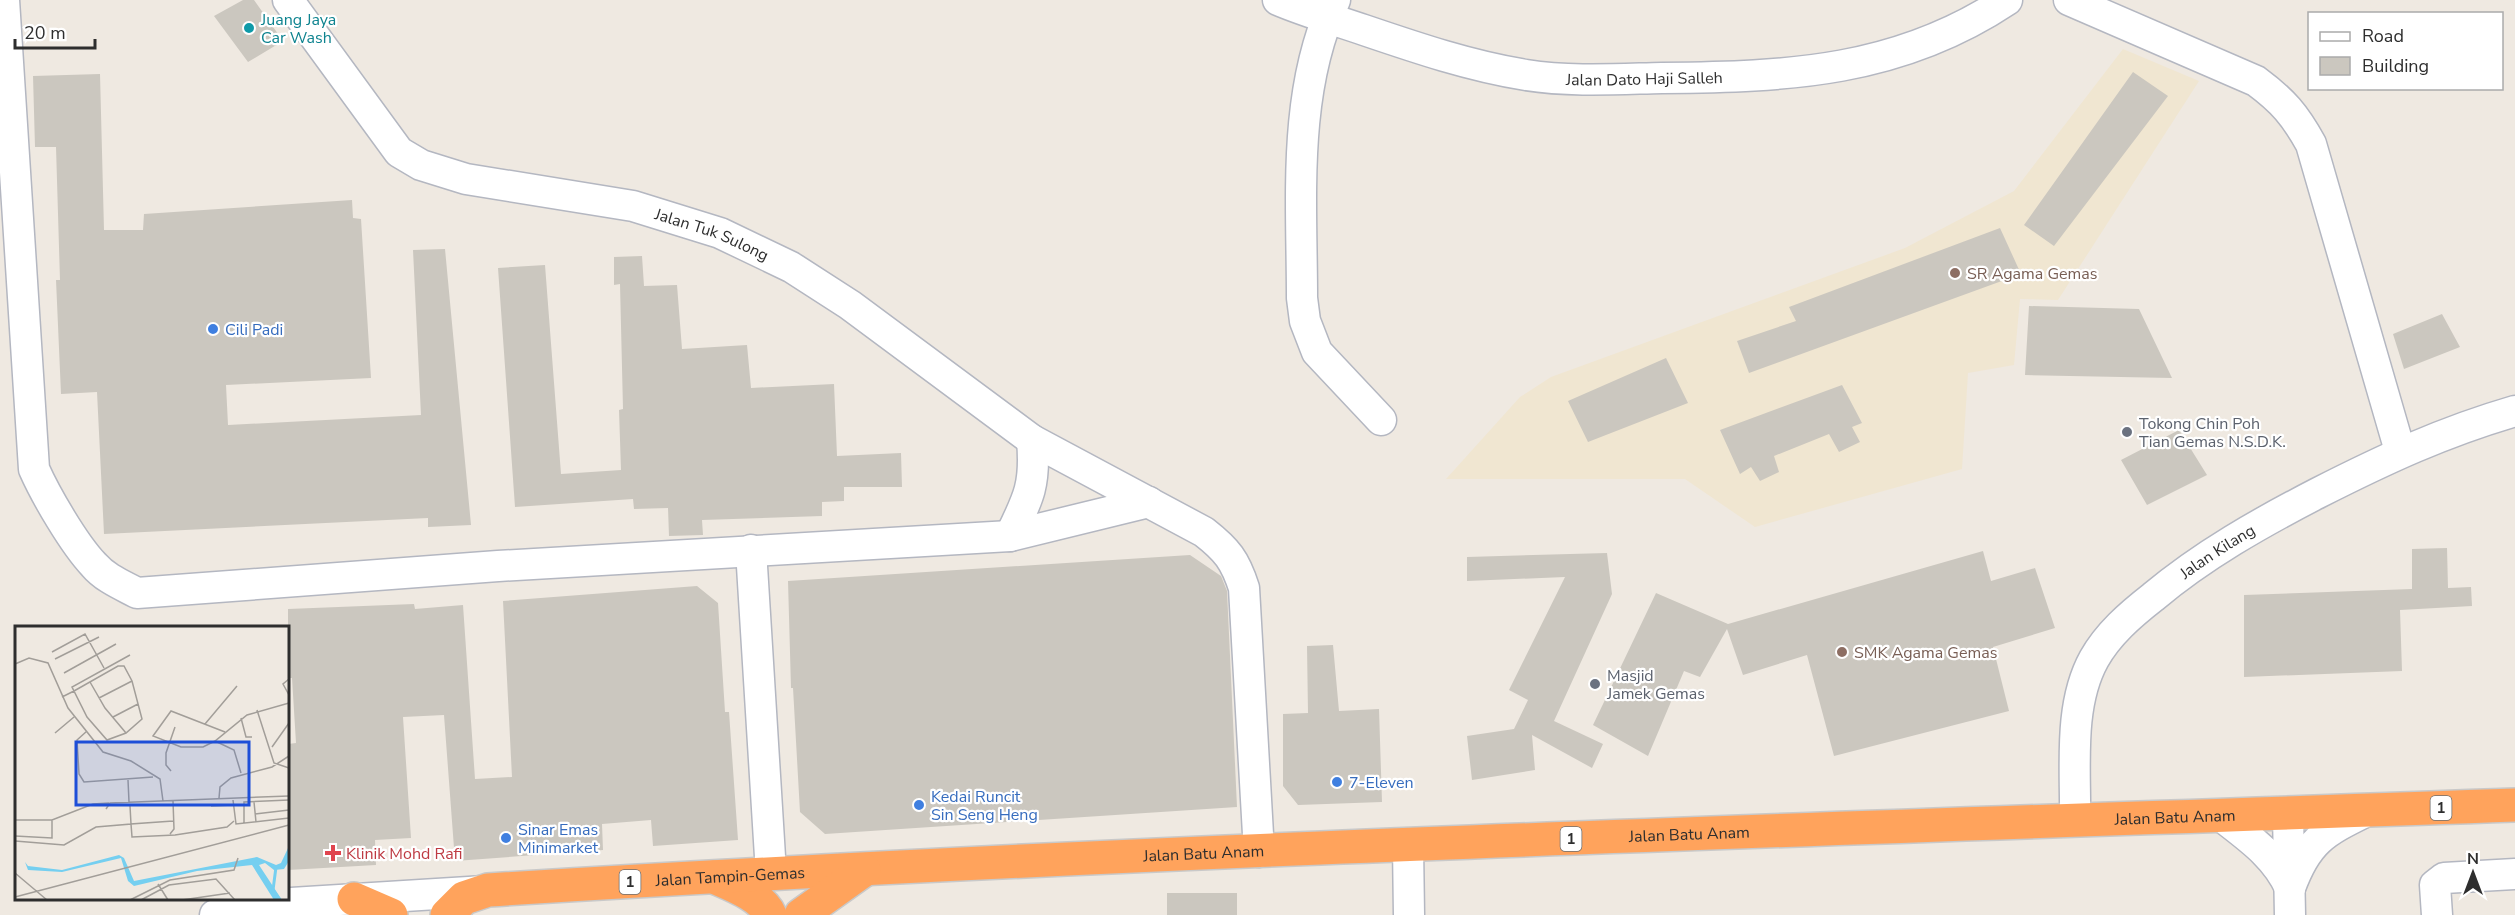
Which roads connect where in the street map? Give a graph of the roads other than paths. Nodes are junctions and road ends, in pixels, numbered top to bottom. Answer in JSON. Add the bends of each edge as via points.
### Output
{"nodes":[{"id":1,"x":4,"y":0,"type":"edge"},
{"id":2,"x":288,"y":0,"type":"edge"},
{"id":3,"x":1278,"y":0,"type":"edge"},
{"id":4,"x":2007,"y":0,"type":"edge"},
{"id":5,"x":2069,"y":0,"type":"edge"},
{"id":6,"x":1331,"y":9,"type":"edge"},
{"id":7,"x":2515,"y":411,"type":"edge"},
{"id":8,"x":1381,"y":420,"type":"dead end"},
{"id":9,"x":1032,"y":440,"type":"junction"},
{"id":10,"x":2400,"y":451,"type":"junction"},
{"id":11,"x":1149,"y":502,"type":"junction"},
{"id":12,"x":1010,"y":536,"type":"junction"},
{"id":13,"x":751,"y":550,"type":"junction"},
{"id":14,"x":2515,"y":805,"type":"edge"},
{"id":15,"x":2367,"y":811,"type":"junction"},
{"id":16,"x":2288,"y":814,"type":"junction"},
{"id":17,"x":2221,"y":816,"type":"junction"},
{"id":18,"x":2075,"y":821,"type":"junction"},
{"id":19,"x":1408,"y":846,"type":"junction"},
{"id":20,"x":1259,"y":852,"type":"junction"},
{"id":21,"x":864,"y":870,"type":"junction"},
{"id":22,"x":771,"y":873,"type":"junction"},
{"id":23,"x":2515,"y":874,"type":"edge"},
{"id":24,"x":714,"y":877,"type":"junction"},
{"id":25,"x":488,"y":890,"type":"junction"},
{"id":26,"x":354,"y":899,"type":"junction"},
{"id":27,"x":2290,"y":902,"type":"edge"},
{"id":28,"x":215,"y":915,"type":"edge"},
{"id":29,"x":391,"y":915,"type":"edge"},
{"id":30,"x":447,"y":915,"type":"edge"},
{"id":31,"x":770,"y":915,"type":"edge"},
{"id":32,"x":801,"y":915,"type":"edge"},
{"id":33,"x":1409,"y":915,"type":"edge"},
{"id":34,"x":2438,"y":915,"type":"edge"}],
"edges":[{"from":1,"to":13,"type":"street","via":[[34,470],[93,565],[112,580],[137,593]]},
{"from":2,"to":9,"type":"street","name":"Jalan Tuk Sulong","via":[[399,152],[421,165],[466,178],[633,206],[720,233],[792,267],[850,305]]},
{"from":3,"to":6,"type":"street","name":"Jalan Dato Haji Salleh"},
{"from":4,"to":6,"type":"street","name":"Jalan Dato Haji Salleh","via":[[1970,24],[1853,65],[1739,77],[1564,80],[1447,58]]},
{"from":5,"to":10,"type":"street","via":[[2256,81],[2296,117],[2311,144]]},
{"from":6,"to":8,"type":"street","via":[[1313,63],[1302,150],[1302,298],[1305,321],[1317,352]]},
{"from":7,"to":10,"type":"street","name":"Jalan Kilang"},
{"from":9,"to":11,"type":"street","name":"Jalan Tuk Sulong"},
{"from":9,"to":12,"type":"street","via":[[1035,470],[1028,500]]},
{"from":10,"to":18,"type":"street","name":"Jalan Kilang","via":[[2252,527],[2175,578],[2104,642],[2093,661],[2080,705]]},
{"from":11,"to":12,"type":"street"},
{"from":11,"to":20,"type":"street","name":"Jalan Tuk Sulong","via":[[1216,541],[1236,563],[1244,588]]},
{"from":12,"to":13,"type":"street"},
{"from":13,"to":22,"type":"street"},
{"from":14,"to":15,"type":"highway","name":"Jalan Batu Anam","number":"1"},
{"from":15,"to":16,"type":"highway","name":"Jalan Batu Anam","number":"1"},
{"from":15,"to":27,"type":"street","via":[[2319,837],[2300,861]]},
{"from":16,"to":17,"type":"highway","name":"Jalan Batu Anam","number":"1"},
{"from":16,"to":27,"type":"street"},
{"from":17,"to":18,"type":"highway","name":"Jalan Batu Anam","number":"1"},
{"from":17,"to":27,"type":"street","via":[[2266,852],[2283,872]]},
{"from":18,"to":19,"type":"highway","name":"Jalan Batu Anam","number":"1"},
{"from":19,"to":20,"type":"highway","name":"Jalan Batu Anam","number":"1"},
{"from":19,"to":33,"type":"street"},
{"from":20,"to":21,"type":"highway","name":"Jalan Batu Anam","number":"1"},
{"from":21,"to":22,"type":"highway","name":"Jalan Tampin-Gemas","number":"1"},
{"from":21,"to":32,"type":"highway"},
{"from":22,"to":24,"type":"highway","name":"Jalan Tampin-Gemas","number":"1"},
{"from":23,"to":34,"type":"street","via":[[2444,878],[2436,885]]},
{"from":24,"to":25,"type":"highway","name":"Jalan Tampin-Gemas","number":"1"},
{"from":24,"to":31,"type":"highway","via":[[743,890]]},
{"from":25,"to":26,"type":"street"},
{"from":25,"to":30,"type":"highway","number":"1","via":[[464,898]]},
{"from":26,"to":28,"type":"street","via":[[244,906]]},
{"from":26,"to":29,"type":"highway"}]}
